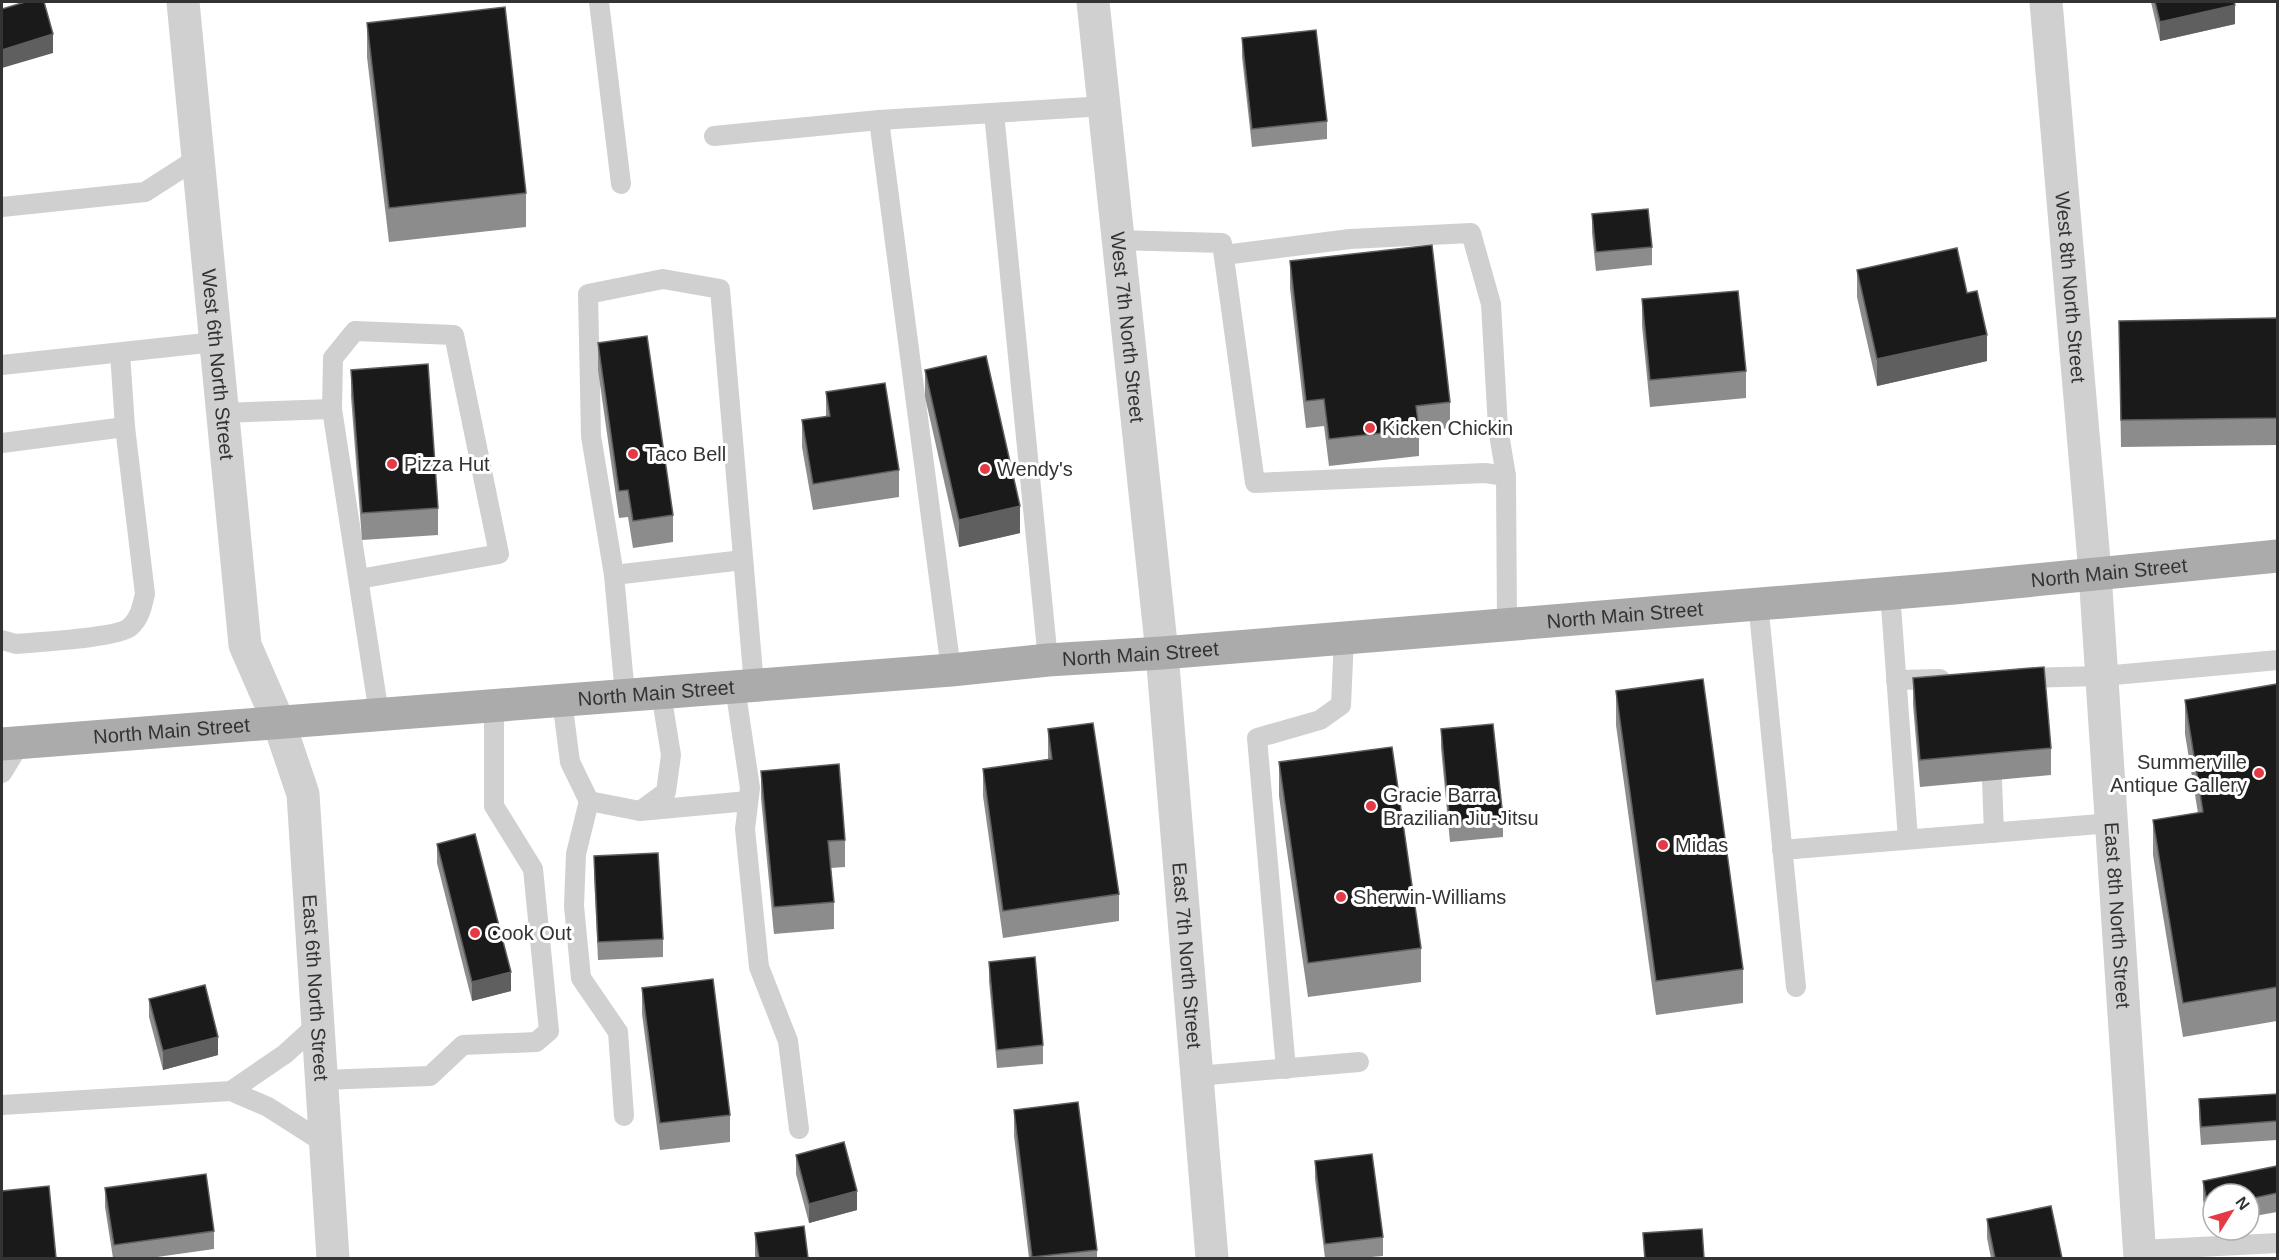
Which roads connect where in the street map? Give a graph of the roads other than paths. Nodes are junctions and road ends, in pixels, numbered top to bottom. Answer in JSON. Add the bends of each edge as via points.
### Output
{"nodes":[{"id":1,"x":183,"y":2,"type":"edge"},
{"id":2,"x":599,"y":2,"type":"edge"},
{"id":3,"x":1093,"y":2,"type":"edge"},
{"id":4,"x":2046,"y":2,"type":"edge"},
{"id":5,"x":1105,"y":106,"type":"junction"},
{"id":6,"x":994,"y":113,"type":"junction"},
{"id":7,"x":879,"y":120,"type":"junction"},
{"id":8,"x":714,"y":136,"type":"dead end"},
{"id":9,"x":198,"y":158,"type":"junction"},
{"id":10,"x":621,"y":184,"type":"dead end"},
{"id":11,"x":2,"y":207,"type":"edge"},
{"id":12,"x":1116,"y":240,"type":"junction"},
{"id":13,"x":1224,"y":255,"type":"junction"},
{"id":14,"x":215,"y":342,"type":"junction"},
{"id":15,"x":120,"y":353,"type":"junction"},
{"id":16,"x":2,"y":365,"type":"edge"},
{"id":17,"x":332,"y":409,"type":"junction"},
{"id":18,"x":222,"y":414,"type":"junction"},
{"id":19,"x":125,"y":427,"type":"junction"},
{"id":20,"x":2,"y":443,"type":"edge"},
{"id":21,"x":1506,"y":476,"type":"junction"},
{"id":22,"x":2277,"y":556,"type":"edge"},
{"id":23,"x":743,"y":560,"type":"junction"},
{"id":24,"x":2096,"y":573,"type":"junction"},
{"id":25,"x":614,"y":575,"type":"junction"},
{"id":26,"x":359,"y":579,"type":"junction"},
{"id":27,"x":1890,"y":592,"type":"junction"},
{"id":28,"x":1758,"y":602,"type":"junction"},
{"id":29,"x":1507,"y":624,"type":"junction"},
{"id":30,"x":1344,"y":638,"type":"junction"},
{"id":31,"x":2,"y":640,"type":"edge"},
{"id":32,"x":1162,"y":653,"type":"junction"},
{"id":33,"x":1048,"y":660,"type":"junction"},
{"id":34,"x":2277,"y":660,"type":"edge"},
{"id":35,"x":951,"y":670,"type":"junction"},
{"id":36,"x":2103,"y":676,"type":"junction"},
{"id":37,"x":1998,"y":678,"type":"edge"},
{"id":38,"x":1964,"y":679,"type":"edge"},
{"id":39,"x":1896,"y":680,"type":"junction"},
{"id":40,"x":745,"y":686,"type":"junction"},
{"id":41,"x":661,"y":693,"type":"junction"},
{"id":42,"x":625,"y":695,"type":"junction"},
{"id":43,"x":562,"y":700,"type":"junction"},
{"id":44,"x":494,"y":705,"type":"junction"},
{"id":45,"x":379,"y":714,"type":"junction"},
{"id":46,"x":279,"y":723,"type":"junction"},
{"id":47,"x":11,"y":743,"type":"edge"},
{"id":48,"x":2,"y":773,"type":"edge"},
{"id":49,"x":1992,"y":780,"type":"edge"},
{"id":50,"x":589,"y":801,"type":"junction"},
{"id":51,"x":748,"y":801,"type":"junction"},
{"id":52,"x":640,"y":811,"type":"junction"},
{"id":53,"x":2112,"y":823,"type":"junction"},
{"id":54,"x":1994,"y":833,"type":"junction"},
{"id":55,"x":1908,"y":840,"type":"junction"},
{"id":56,"x":1782,"y":850,"type":"junction"},
{"id":57,"x":1796,"y":987,"type":"dead end"},
{"id":58,"x":318,"y":1024,"type":"junction"},
{"id":59,"x":1359,"y":1062,"type":"dead end"},
{"id":60,"x":1286,"y":1069,"type":"junction"},
{"id":61,"x":1197,"y":1076,"type":"junction"},
{"id":62,"x":322,"y":1080,"type":"junction"},
{"id":63,"x":231,"y":1091,"type":"junction"},
{"id":64,"x":2,"y":1105,"type":"edge"},
{"id":65,"x":624,"y":1116,"type":"dead end"},
{"id":66,"x":799,"y":1129,"type":"dead end"},
{"id":67,"x":326,"y":1144,"type":"junction"},
{"id":68,"x":2277,"y":1243,"type":"edge"},
{"id":69,"x":2140,"y":1255,"type":"edge"},
{"id":70,"x":333,"y":1258,"type":"edge"},
{"id":71,"x":1212,"y":1258,"type":"edge"}],
"edges":[{"from":1,"to":9,"type":"street","name":"West 6th North Street"},
{"from":2,"to":10,"type":"lane"},
{"from":3,"to":5,"type":"street","name":"West 7th North Street"},
{"from":4,"to":24,"type":"street","name":"West 8th North Street"},
{"from":5,"to":6,"type":"lane"},
{"from":5,"to":12,"type":"street","name":"West 7th North Street"},
{"from":6,"to":7,"type":"lane"},
{"from":6,"to":33,"type":"lane"},
{"from":7,"to":8,"type":"lane"},
{"from":7,"to":35,"type":"lane"},
{"from":9,"to":11,"type":"lane","via":[[146,192]]},
{"from":9,"to":14,"type":"street","name":"West 6th North Street"},
{"from":12,"to":13,"type":"lane","via":[[1222,243]]},
{"from":12,"to":32,"type":"street","name":"West 7th North Street"},
{"from":13,"to":21,"type":"lane","via":[[1255,483],[1485,473]]},
{"from":13,"to":21,"type":"lane","via":[[1350,239],[1471,232],[1491,304],[1498,428]]},
{"from":14,"to":15,"type":"lane"},
{"from":14,"to":18,"type":"street","name":"West 6th North Street"},
{"from":15,"to":16,"type":"lane"},
{"from":15,"to":19,"type":"lane"},
{"from":17,"to":18,"type":"lane"},
{"from":17,"to":26,"type":"lane"},
{"from":17,"to":26,"type":"lane","via":[[333,358],[356,331],[454,335],[499,554]]},
{"from":18,"to":46,"type":"street","name":"West 6th North Street","via":[[245,645]]},
{"from":19,"to":20,"type":"lane"},
{"from":19,"to":31,"type":"lane","via":[[145,594],[139,617],[128,629],[111,634],[16,644]]},
{"from":21,"to":29,"type":"lane"},
{"from":22,"to":24,"type":"main road","name":"North Main Street"},
{"from":23,"to":25,"type":"lane"},
{"from":23,"to":25,"type":"lane","via":[[720,289],[663,279],[588,294],[591,436]]},
{"from":23,"to":40,"type":"lane"},
{"from":24,"to":27,"type":"main road","name":"North Main Street"},
{"from":24,"to":36,"type":"street","name":"East 8th North Street"},
{"from":25,"to":42,"type":"lane"},
{"from":26,"to":45,"type":"lane"},
{"from":27,"to":28,"type":"main road","name":"North Main Street"},
{"from":27,"to":39,"type":"lane"},
{"from":28,"to":29,"type":"main road","name":"North Main Street"},
{"from":28,"to":56,"type":"lane"},
{"from":29,"to":30,"type":"main road","name":"North Main Street"},
{"from":30,"to":32,"type":"main road","name":"North Main Street"},
{"from":30,"to":60,"type":"lane","via":[[1341,705],[1320,720],[1257,738]]},
{"from":32,"to":33,"type":"main road","name":"North Main Street"},
{"from":32,"to":61,"type":"street","name":"East 7th North Street"},
{"from":33,"to":35,"type":"main road","name":"North Main Street"},
{"from":34,"to":36,"type":"lane"},
{"from":35,"to":40,"type":"main road","name":"North Main Street"},
{"from":36,"to":37,"type":"lane"},
{"from":36,"to":53,"type":"street","name":"East 8th North Street"},
{"from":38,"to":39,"type":"lane"},
{"from":39,"to":55,"type":"lane"},
{"from":40,"to":41,"type":"main road","name":"North Main Street"},
{"from":40,"to":51,"type":"lane"},
{"from":41,"to":42,"type":"main road","name":"North Main Street"},
{"from":41,"to":52,"type":"lane","via":[[671,755],[666,792]]},
{"from":42,"to":43,"type":"main road","name":"North Main Street"},
{"from":43,"to":44,"type":"main road","name":"North Main Street"},
{"from":43,"to":50,"type":"lane","via":[[570,762]]},
{"from":44,"to":45,"type":"main road","name":"North Main Street"},
{"from":44,"to":62,"type":"lane","via":[[494,806],[533,870],[549,1030],[536,1042],[463,1045],[430,1076]]},
{"from":45,"to":46,"type":"main road","name":"North Main Street"},
{"from":46,"to":47,"type":"main road","name":"North Main Street"},
{"from":46,"to":58,"type":"street","name":"East 6th North Street","via":[[303,794]]},
{"from":47,"to":48,"type":"lane"},
{"from":49,"to":54,"type":"lane"},
{"from":50,"to":52,"type":"lane"},
{"from":50,"to":65,"type":"lane","via":[[576,854],[574,906],[581,978],[618,1032]]},
{"from":51,"to":52,"type":"lane"},
{"from":51,"to":66,"type":"lane","via":[[745,829],[759,967],[788,1041]]},
{"from":53,"to":54,"type":"lane"},
{"from":53,"to":69,"type":"street","name":"East 8th North Street"},
{"from":54,"to":55,"type":"lane"},
{"from":55,"to":56,"type":"lane"},
{"from":56,"to":57,"type":"lane"},
{"from":58,"to":62,"type":"street","name":"East 6th North Street"},
{"from":58,"to":63,"type":"lane","via":[[285,1054]]},
{"from":59,"to":60,"type":"lane"},
{"from":60,"to":61,"type":"lane"},
{"from":61,"to":71,"type":"street","name":"East 7th North Street"},
{"from":62,"to":67,"type":"street","name":"East 6th North Street"},
{"from":63,"to":64,"type":"lane"},
{"from":63,"to":67,"type":"lane","via":[[268,1107]]},
{"from":67,"to":70,"type":"street","name":"East 6th North Street"},
{"from":68,"to":69,"type":"lane"}]}
